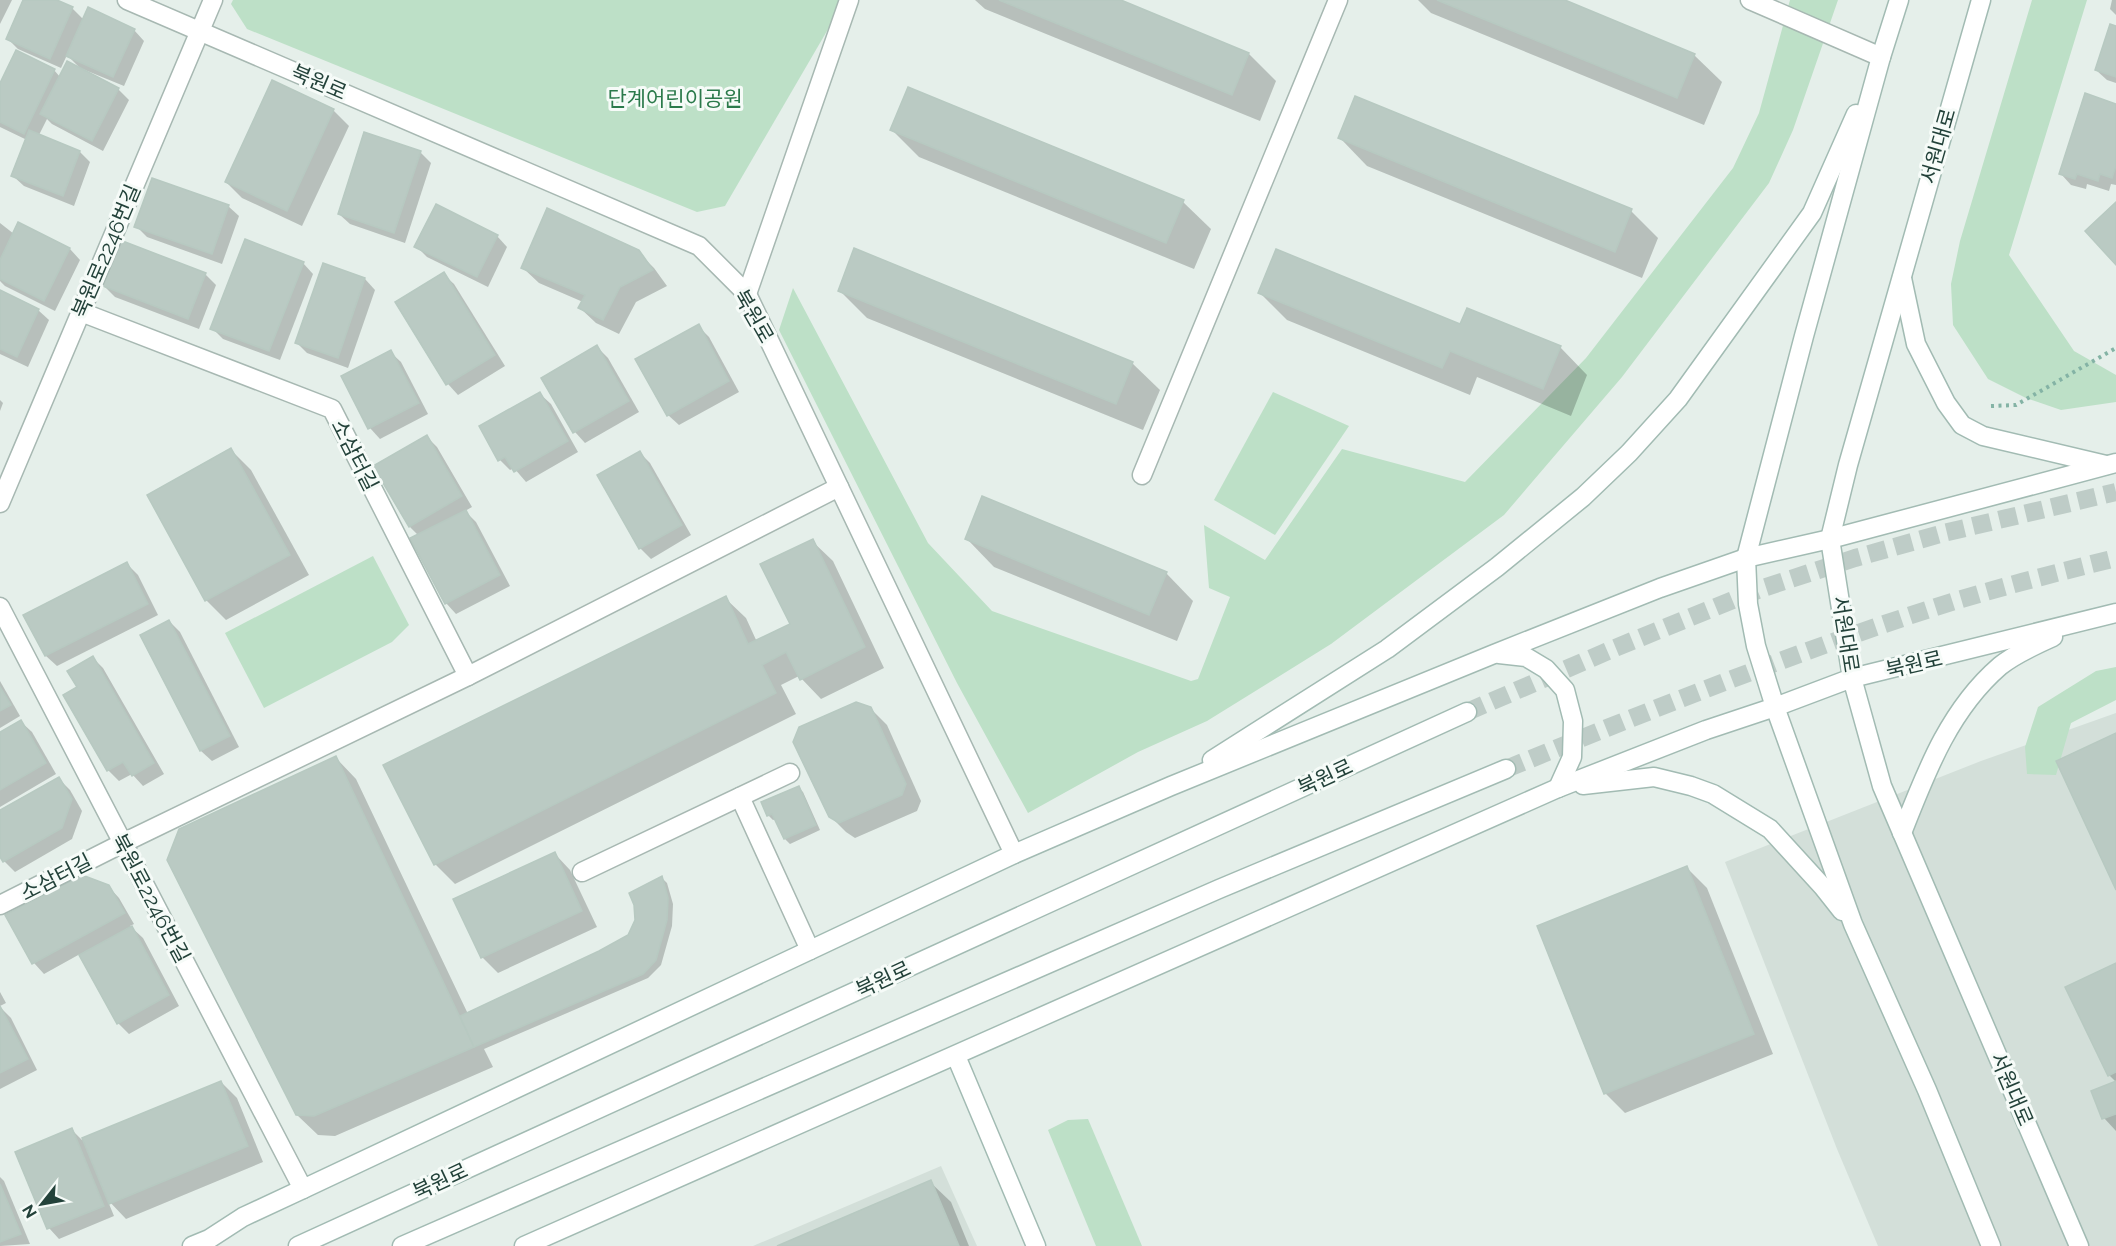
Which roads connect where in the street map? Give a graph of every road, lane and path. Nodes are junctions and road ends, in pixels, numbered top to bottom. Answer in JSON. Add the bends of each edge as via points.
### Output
{"nodes":[{"id":1,"x":128,"y":0,"type":"edge"},
{"id":2,"x":213,"y":0,"type":"edge"},
{"id":3,"x":849,"y":0,"type":"edge"},
{"id":4,"x":1338,"y":0,"type":"edge"},
{"id":5,"x":1750,"y":0,"type":"edge"},
{"id":6,"x":1899,"y":0,"type":"edge"},
{"id":7,"x":1981,"y":0,"type":"edge"},
{"id":8,"x":200,"y":30,"type":"junction"},
{"id":9,"x":1881,"y":57,"type":"junction"},
{"id":10,"x":1901,"y":275,"type":"junction"},
{"id":11,"x":747,"y":294,"type":"junction"},
{"id":12,"x":81,"y":312,"type":"junction"},
{"id":13,"x":2116,"y":348,"type":"edge"},
{"id":14,"x":1985,"y":406,"type":"dead end"},
{"id":15,"x":2112,"y":464,"type":"edge"},
{"id":16,"x":1142,"y":475,"type":"dead end"},
{"id":17,"x":839,"y":487,"type":"junction"},
{"id":18,"x":0,"y":503,"type":"edge"},
{"id":19,"x":1830,"y":539,"type":"junction"},
{"id":20,"x":1746,"y":558,"type":"junction"},
{"id":21,"x":0,"y":607,"type":"edge"},
{"id":22,"x":2111,"y":614,"type":"edge"},
{"id":23,"x":1494,"y":654,"type":"junction"},
{"id":24,"x":468,"y":676,"type":"junction"},
{"id":25,"x":1852,"y":678,"type":"junction"},
{"id":26,"x":1775,"y":707,"type":"junction"},
{"id":27,"x":1467,"y":712,"type":"tunnel mouth"},
{"id":28,"x":1506,"y":769,"type":"tunnel mouth"},
{"id":29,"x":790,"y":773,"type":"dead end"},
{"id":30,"x":1171,"y":786,"type":"junction"},
{"id":31,"x":1558,"y":788,"type":"junction"},
{"id":32,"x":740,"y":797,"type":"junction"},
{"id":33,"x":1902,"y":833,"type":"junction"},
{"id":34,"x":123,"y":843,"type":"junction"},
{"id":35,"x":1014,"y":854,"type":"junction"},
{"id":36,"x":582,"y":872,"type":"dead end"},
{"id":37,"x":0,"y":905,"type":"edge"},
{"id":38,"x":1853,"y":924,"type":"junction"},
{"id":39,"x":810,"y":950,"type":"junction"},
{"id":40,"x":956,"y":1056,"type":"junction"},
{"id":41,"x":303,"y":1189,"type":"junction"},
{"id":42,"x":201,"y":1244,"type":"edge"},
{"id":43,"x":298,"y":1246,"type":"edge"},
{"id":44,"x":402,"y":1246,"type":"edge"},
{"id":45,"x":524,"y":1246,"type":"edge"},
{"id":46,"x":1036,"y":1246,"type":"edge"},
{"id":47,"x":1991,"y":1246,"type":"edge"},
{"id":48,"x":2079,"y":1246,"type":"edge"}],
"edges":[{"from":1,"to":8,"type":"street","name":"북원로"},
{"from":2,"to":8,"type":"street","name":"북원로2246번길"},
{"from":3,"to":11,"type":"street"},
{"from":4,"to":16,"type":"street"},
{"from":5,"to":9,"type":"street"},
{"from":6,"to":9,"type":"street"},
{"from":7,"to":10,"type":"street","name":"서원대로"},
{"from":8,"to":11,"type":"street","name":"북원로","via":[[699,246]]},
{"from":8,"to":12,"type":"street","name":"북원로2246번길"},
{"from":9,"to":20,"type":"street"},
{"from":9,"to":30,"type":"street","via":[[1812,213],[1677,399],[1629,453],[1583,497],[1497,567],[1387,649]]},
{"from":10,"to":15,"type":"street","via":[[1916,345],[1962,425],[1983,436]]},
{"from":10,"to":19,"type":"street","name":"서원대로"},
{"from":11,"to":17,"type":"street","name":"북원로"},
{"from":12,"to":18,"type":"street","name":"북원로2246번길"},
{"from":12,"to":24,"type":"street","name":"소삼터길","via":[[332,409]]},
{"from":13,"to":14,"type":"path","via":[[2016,405]]},
{"from":15,"to":19,"type":"street"},
{"from":17,"to":24,"type":"street","name":"소삼터길"},
{"from":17,"to":35,"type":"street","name":"북원로"},
{"from":19,"to":20,"type":"street"},
{"from":19,"to":25,"type":"street","name":"서원대로"},
{"from":20,"to":23,"type":"street"},
{"from":20,"to":26,"type":"street","via":[[1754,635]]},
{"from":21,"to":34,"type":"street","name":"북원로2246번길"},
{"from":22,"to":25,"type":"street","name":"북원로"},
{"from":22,"to":33,"type":"street","via":[[2034,645],[2001,665],[1966,701],[1931,760]]},
{"from":23,"to":30,"type":"street"},
{"from":23,"to":31,"type":"street","via":[[1526,657],[1546,669],[1565,690],[1573,721],[1572,757]]},
{"from":24,"to":34,"type":"street","name":"소삼터길"},
{"from":25,"to":26,"type":"street","name":"북원로"},
{"from":25,"to":33,"type":"street","name":"서원대로","via":[[1882,786]]},
{"from":26,"to":31,"type":"street","name":"북원로"},
{"from":26,"to":38,"type":"street"},
{"from":27,"to":43,"type":"street","name":"북원로"},
{"from":28,"to":44,"type":"street","name":"북원로","via":[[1219,889]]},
{"from":29,"to":32,"type":"street"},
{"from":30,"to":35,"type":"street"},
{"from":31,"to":38,"type":"street","via":[[1654,777],[1713,794],[1770,829]]},
{"from":31,"to":40,"type":"street","name":"북원로"},
{"from":32,"to":36,"type":"street"},
{"from":32,"to":39,"type":"street"},
{"from":33,"to":48,"type":"street","name":"서원대로"},
{"from":34,"to":37,"type":"street","name":"소삼터길"},
{"from":34,"to":41,"type":"street","name":"북원로2246번길"},
{"from":35,"to":39,"type":"street"},
{"from":38,"to":47,"type":"street"},
{"from":39,"to":41,"type":"street"},
{"from":40,"to":45,"type":"street","name":"북원로"},
{"from":40,"to":46,"type":"street"},
{"from":41,"to":42,"type":"street","via":[[243,1217]]}]}
